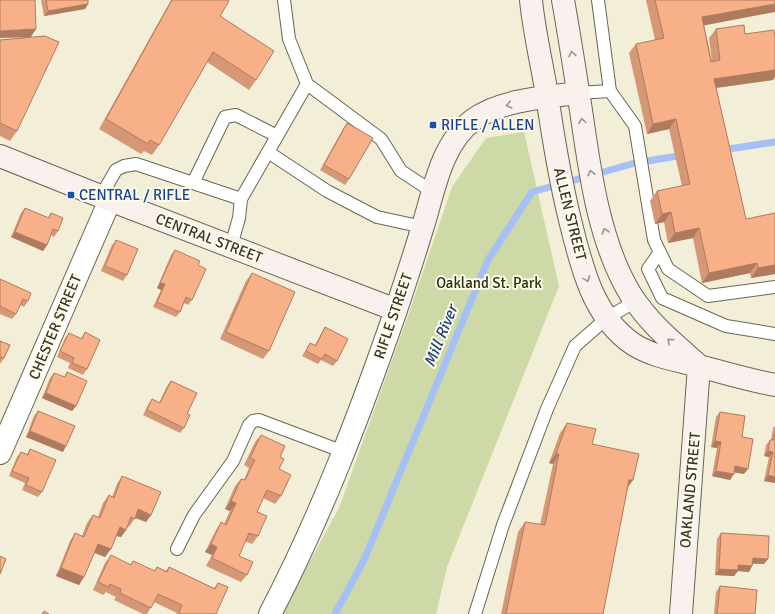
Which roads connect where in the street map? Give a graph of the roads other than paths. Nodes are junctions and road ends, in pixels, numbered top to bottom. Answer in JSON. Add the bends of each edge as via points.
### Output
{"nodes":[{"id":1,"x":284,"y":0,"type":"edge"},
{"id":2,"x":531,"y":0,"type":"edge"},
{"id":3,"x":563,"y":0,"type":"edge"},
{"id":4,"x":598,"y":0,"type":"edge"},
{"id":5,"x":307,"y":84,"type":"junction"},
{"id":6,"x":610,"y":90,"type":"junction"},
{"id":7,"x":578,"y":93,"type":"junction"},
{"id":8,"x":547,"y":97,"type":"junction"},
{"id":9,"x":277,"y":136,"type":"junction"},
{"id":10,"x":268,"y":152,"type":"junction"},
{"id":11,"x":0,"y":156,"type":"edge"},
{"id":12,"x":193,"y":183,"type":"junction"},
{"id":13,"x":433,"y":192,"type":"junction"},
{"id":14,"x":105,"y":198,"type":"junction"},
{"id":15,"x":241,"y":199,"type":"junction"},
{"id":16,"x":422,"y":227,"type":"junction"},
{"id":17,"x":231,"y":246,"type":"junction"},
{"id":18,"x":660,"y":252,"type":"junction"},
{"id":19,"x":775,"y":287,"type":"edge"},
{"id":20,"x":636,"y":302,"type":"junction"},
{"id":21,"x":396,"y":310,"type":"junction"},
{"id":22,"x":607,"y":318,"type":"junction"},
{"id":23,"x":775,"y":334,"type":"edge"},
{"id":24,"x":700,"y":366,"type":"junction"},
{"id":25,"x":775,"y":385,"type":"edge"},
{"id":26,"x":344,"y":452,"type":"junction"},
{"id":27,"x":0,"y":453,"type":"edge"},
{"id":28,"x":178,"y":549,"type":"dead end"},
{"id":29,"x":270,"y":614,"type":"edge"},
{"id":30,"x":476,"y":614,"type":"edge"},
{"id":31,"x":681,"y":614,"type":"edge"}],
"edges":[{"from":1,"to":5,"type":"lane","via":[[289,39]]},
{"from":2,"to":8,"type":"main road","name":"ALLEN STREET"},
{"from":7,"to":3,"type":"main road","name":"ALLEN STREET","one_way":true},
{"from":4,"to":6,"type":"lane"},
{"from":5,"to":9,"type":"lane"},
{"from":5,"to":13,"type":"lane","via":[[381,139],[401,171]]},
{"from":6,"to":7,"type":"lane"},
{"from":6,"to":18,"type":"lane","via":[[635,126],[654,240]]},
{"from":7,"to":8,"type":"main road","name":"RIFLE STREET"},
{"from":20,"to":7,"type":"main road","name":"ALLEN STREET","one_way":true,"via":[[622,277],[602,223],[586,150]]},
{"from":8,"to":13,"type":"main road","name":"RIFLE STREET","one_way":true,"via":[[496,108],[473,120],[453,141],[445,155]]},
{"from":8,"to":22,"type":"main road","name":"ALLEN STREET","one_way":true,"via":[[554,145],[576,245],[588,282]]},
{"from":9,"to":10,"type":"lane"},
{"from":9,"to":12,"type":"lane","via":[[236,115],[225,117]]},
{"from":10,"to":15,"type":"lane"},
{"from":10,"to":16,"type":"lane","via":[[327,191],[377,217]]},
{"from":11,"to":14,"type":"main road","name":"CENTRAL STREET"},
{"from":12,"to":14,"type":"lane","via":[[136,164],[124,166],[116,170]]},
{"from":12,"to":15,"type":"lane"},
{"from":13,"to":16,"type":"main road","name":"RIFLE STREET"},
{"from":14,"to":17,"type":"main road","name":"CENTRAL STREET"},
{"from":14,"to":27,"type":"street","name":"CHESTER STREET"},
{"from":15,"to":17,"type":"lane"},
{"from":16,"to":21,"type":"main road","name":"RIFLE STREET"},
{"from":17,"to":21,"type":"main road","name":"CENTRAL STREET"},
{"from":18,"to":19,"type":"lane","via":[[668,269],[708,296]]},
{"from":18,"to":23,"type":"lane","via":[[648,269],[662,298],[726,326]]},
{"from":20,"to":22,"type":"lane"},
{"from":24,"to":20,"type":"main road","name":"ALLEN STREET","one_way":true,"via":[[657,328]]},
{"from":21,"to":26,"type":"street","name":"RIFLE STREET"},
{"from":22,"to":24,"type":"main road","name":"ALLEN STREET","via":[[614,327],[643,350]]},
{"from":22,"to":30,"type":"lane","via":[[575,346],[553,395],[503,525]]},
{"from":24,"to":25,"type":"main road","name":"ALLEN STREET","via":[[742,379]]},
{"from":24,"to":31,"type":"main road","name":"OAKLAND STREET"},
{"from":26,"to":28,"type":"lane","via":[[260,420],[253,421],[233,461],[194,515]]},
{"from":26,"to":29,"type":"street","name":"RIFLE STREET","via":[[318,516]]}]}
